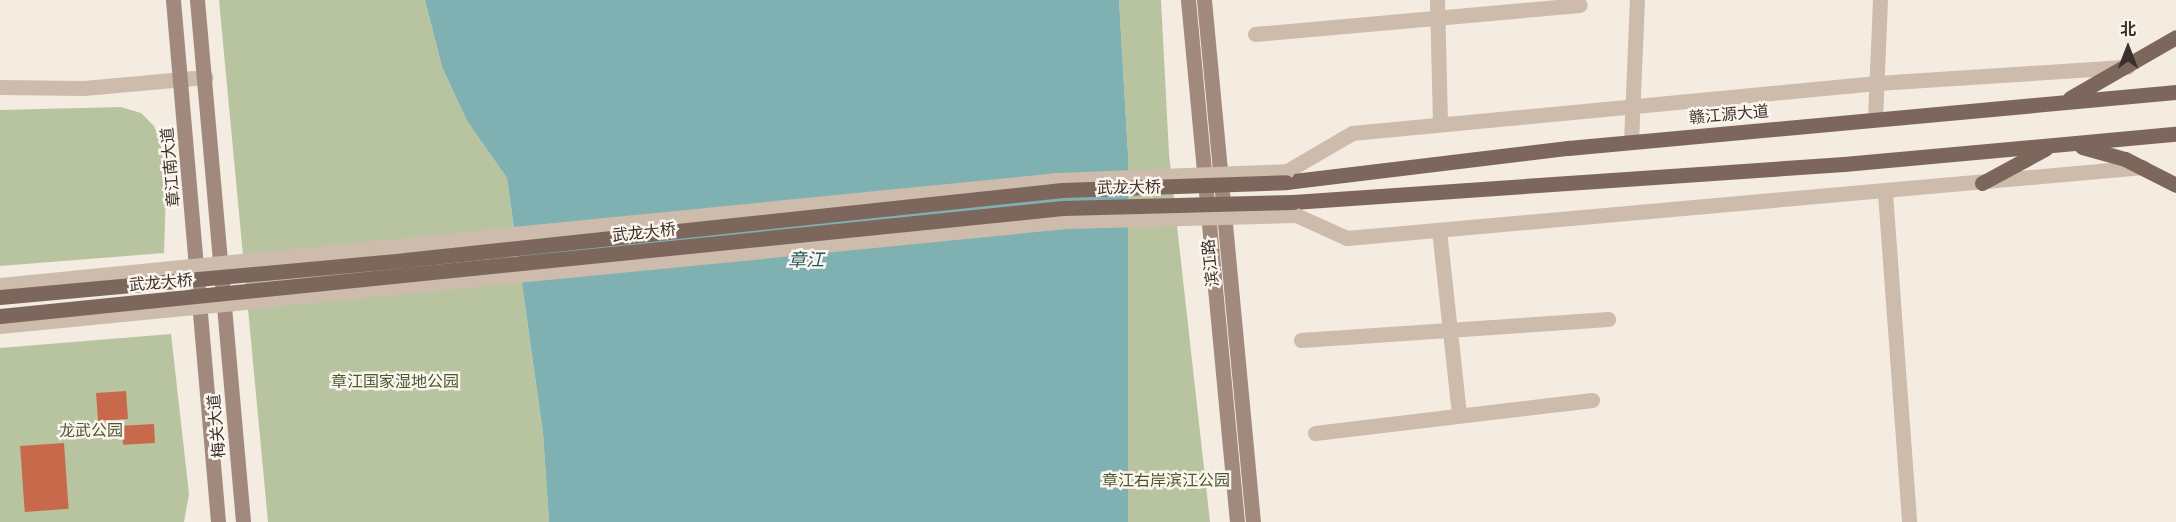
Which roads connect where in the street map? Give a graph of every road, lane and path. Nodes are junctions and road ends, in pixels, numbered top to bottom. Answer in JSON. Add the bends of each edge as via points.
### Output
{"nodes":[{"id":1,"x":173,"y":0,"type":"edge"},
{"id":2,"x":197,"y":0,"type":"edge"},
{"id":3,"x":1188,"y":0,"type":"edge"},
{"id":4,"x":1204,"y":0,"type":"edge"},
{"id":5,"x":1437,"y":0,"type":"edge"},
{"id":6,"x":1637,"y":0,"type":"edge"},
{"id":7,"x":1880,"y":0,"type":"edge"},
{"id":8,"x":1580,"y":5,"type":"dead end"},
{"id":9,"x":1437,"y":17,"type":"junction"},
{"id":10,"x":1255,"y":34,"type":"dead end"},
{"id":11,"x":2176,"y":37,"type":"edge"},
{"id":12,"x":2127,"y":67,"type":"junction"},
{"id":13,"x":206,"y":77,"type":"junction"},
{"id":14,"x":181,"y":79,"type":"junction"},
{"id":15,"x":1876,"y":83,"type":"junction"},
{"id":16,"x":0,"y":87,"type":"edge"},
{"id":17,"x":2176,"y":92,"type":"edge"},
{"id":18,"x":2062,"y":102,"type":"junction"},
{"id":19,"x":1632,"y":104,"type":"junction"},
{"id":20,"x":1875,"y":119,"type":"junction"},
{"id":21,"x":1440,"y":124,"type":"junction"},
{"id":22,"x":2176,"y":134,"type":"edge"},
{"id":23,"x":1631,"y":142,"type":"junction"},
{"id":24,"x":2074,"y":144,"type":"junction"},
{"id":25,"x":2052,"y":146,"type":"junction"},
{"id":26,"x":2143,"y":167,"type":"junction"},
{"id":27,"x":1286,"y":177,"type":"junction"},
{"id":28,"x":1982,"y":183,"type":"junction"},
{"id":29,"x":2176,"y":185,"type":"edge"},
{"id":30,"x":1885,"y":193,"type":"junction"},
{"id":31,"x":1295,"y":208,"type":"junction"},
{"id":32,"x":1439,"y":230,"type":"junction"},
{"id":33,"x":0,"y":285,"type":"edge"},
{"id":34,"x":0,"y":297,"type":"edge"},
{"id":35,"x":0,"y":316,"type":"edge"},
{"id":36,"x":1608,"y":319,"type":"dead end"},
{"id":37,"x":0,"y":326,"type":"edge"},
{"id":38,"x":1450,"y":328,"type":"junction"},
{"id":39,"x":205,"y":331,"type":"joint"},
{"id":40,"x":1301,"y":340,"type":"dead end"},
{"id":41,"x":1592,"y":400,"type":"dead end"},
{"id":42,"x":1459,"y":414,"type":"junction"},
{"id":43,"x":1315,"y":433,"type":"dead end"},
{"id":44,"x":218,"y":522,"type":"edge"},
{"id":45,"x":243,"y":522,"type":"edge"},
{"id":46,"x":1237,"y":522,"type":"edge"},
{"id":47,"x":1254,"y":522,"type":"edge"},
{"id":48,"x":1909,"y":522,"type":"edge"}],
"edges":[{"from":1,"to":14,"type":"main road","name":"章江南大道"},
{"from":2,"to":13,"type":"main road"},
{"from":3,"to":46,"type":"main road","name":"滨江路"},
{"from":4,"to":47,"type":"main road","name":"滨江路"},
{"from":5,"to":9,"type":"street"},
{"from":6,"to":19,"type":"street"},
{"from":7,"to":15,"type":"street"},
{"from":8,"to":9,"type":"street"},
{"from":9,"to":10,"type":"street"},
{"from":9,"to":21,"type":"street"},
{"from":11,"to":12,"type":"main road"},
{"from":12,"to":15,"type":"street"},
{"from":12,"to":18,"type":"main road"},
{"from":13,"to":14,"type":"street"},
{"from":13,"to":45,"type":"main road","name":"梅关大道"},
{"from":14,"to":16,"type":"street","via":[[84,88]]},
{"from":14,"to":39,"type":"main road","name":"章江南大道"},
{"from":15,"to":19,"type":"street"},
{"from":15,"to":20,"type":"street"},
{"from":17,"to":18,"type":"main road","name":"赣江源大道"},
{"from":18,"to":20,"type":"main road","name":"赣江源大道"},
{"from":19,"to":21,"type":"street"},
{"from":19,"to":23,"type":"street"},
{"from":20,"to":23,"type":"main road","name":"赣江源大道"},
{"from":21,"to":27,"type":"street","via":[[1352,134]]},
{"from":22,"to":24,"type":"main road"},
{"from":23,"to":27,"type":"main road","name":"赣江源大道"},
{"from":24,"to":25,"type":"main road"},
{"from":24,"to":26,"type":"main road"},
{"from":25,"to":28,"type":"main road"},
{"from":25,"to":31,"type":"main road"},
{"from":26,"to":28,"type":"street"},
{"from":26,"to":29,"type":"main road"},
{"from":27,"to":33,"type":"street","bridge":true,"via":[[1057,180]]},
{"from":27,"to":34,"type":"main road","name":"武龙大桥","bridge":true,"via":[[1062,190],[393,261]]},
{"from":28,"to":30,"type":"street"},
{"from":30,"to":32,"type":"street"},
{"from":30,"to":48,"type":"street"},
{"from":31,"to":32,"type":"street","via":[[1347,238]]},
{"from":31,"to":35,"type":"main road","name":"武龙大桥","bridge":true,"via":[[1063,208]]},
{"from":31,"to":37,"type":"street","bridge":true,"via":[[1067,221]]},
{"from":32,"to":38,"type":"street"},
{"from":36,"to":38,"type":"street"},
{"from":38,"to":40,"type":"street"},
{"from":38,"to":42,"type":"street"},
{"from":39,"to":44,"type":"main road","name":"梅关大道"},
{"from":41,"to":42,"type":"street"},
{"from":42,"to":43,"type":"street"}]}
